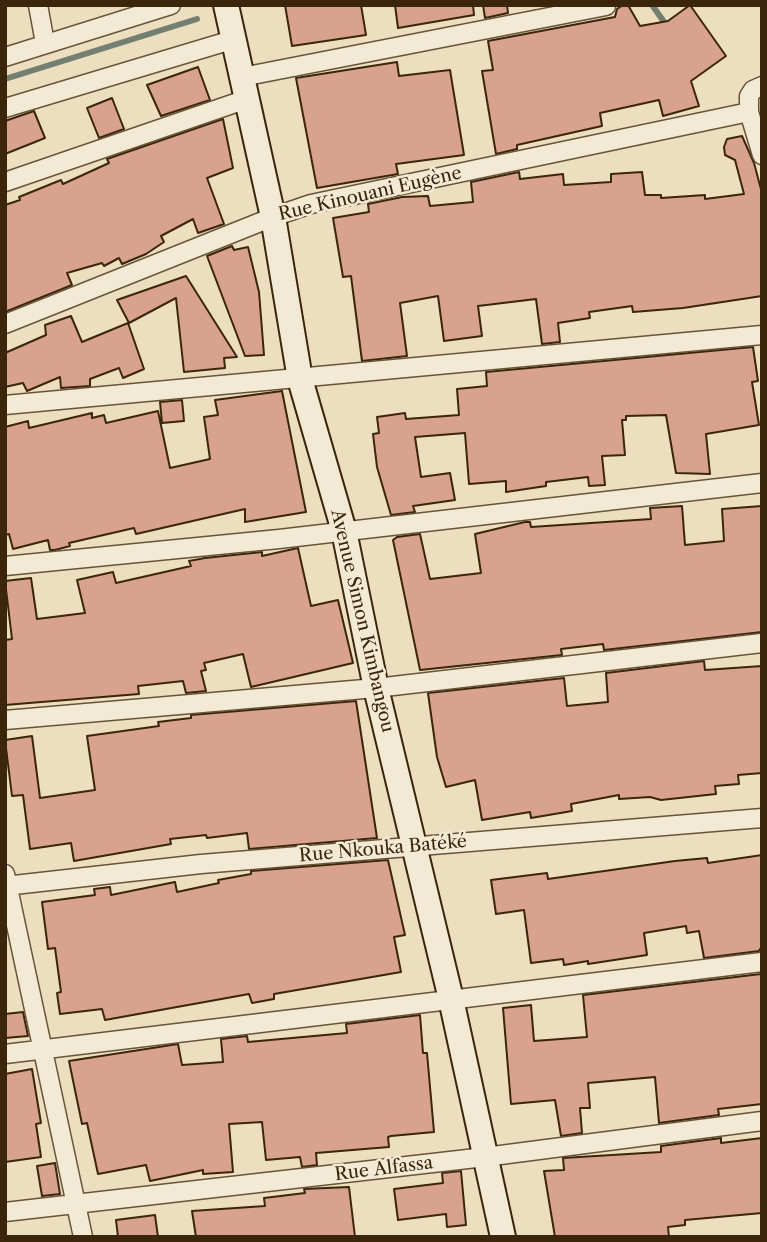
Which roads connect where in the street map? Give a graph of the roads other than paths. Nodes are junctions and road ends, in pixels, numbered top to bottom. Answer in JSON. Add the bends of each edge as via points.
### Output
{"nodes":[{"id":1,"x":38,"y":5,"type":"edge"},
{"id":2,"x":171,"y":5,"type":"edge"},
{"id":3,"x":226,"y":5,"type":"edge"},
{"id":4,"x":606,"y":6,"type":"edge"},
{"id":5,"x":235,"y":39,"type":"junction"},
{"id":6,"x":45,"y":43,"type":"junction"},
{"id":7,"x":5,"y":57,"type":"edge"},
{"id":8,"x":761,"y":86,"type":"edge"},
{"id":9,"x":244,"y":88,"type":"junction"},
{"id":10,"x":5,"y":108,"type":"edge"},
{"id":11,"x":749,"y":112,"type":"junction"},
{"id":12,"x":762,"y":155,"type":"edge"},
{"id":13,"x":5,"y":182,"type":"edge"},
{"id":14,"x":273,"y":217,"type":"junction"},
{"id":15,"x":5,"y":324,"type":"edge"},
{"id":16,"x":762,"y":335,"type":"edge"},
{"id":17,"x":300,"y":379,"type":"junction"},
{"id":18,"x":5,"y":405,"type":"edge"},
{"id":19,"x":762,"y":483,"type":"edge"},
{"id":20,"x":344,"y":531,"type":"junction"},
{"id":21,"x":5,"y":566,"type":"edge"},
{"id":22,"x":762,"y":643,"type":"edge"},
{"id":23,"x":376,"y":688,"type":"junction"},
{"id":24,"x":5,"y":720,"type":"edge"},
{"id":25,"x":762,"y":818,"type":"edge"},
{"id":26,"x":415,"y":846,"type":"junction"},
{"id":27,"x":6,"y":882,"type":"edge"},
{"id":28,"x":762,"y":962,"type":"edge"},
{"id":29,"x":451,"y":999,"type":"junction"},
{"id":30,"x":43,"y":1049,"type":"junction"},
{"id":31,"x":5,"y":1054,"type":"edge"},
{"id":32,"x":762,"y":1121,"type":"edge"},
{"id":33,"x":485,"y":1157,"type":"junction"},
{"id":34,"x":76,"y":1204,"type":"junction"},
{"id":35,"x":5,"y":1212,"type":"edge"},
{"id":36,"x":83,"y":1237,"type":"edge"},
{"id":37,"x":503,"y":1237,"type":"edge"}],
"edges":[{"from":1,"to":6,"type":"street"},
{"from":2,"to":6,"type":"street"},
{"from":3,"to":5,"type":"street","name":"Avenue Simon Kimbangou"},
{"from":4,"to":9,"type":"street"},
{"from":5,"to":9,"type":"street","name":"Avenue Simon Kimbangou"},
{"from":5,"to":10,"type":"street"},
{"from":6,"to":7,"type":"street"},
{"from":8,"to":11,"type":"street","via":[[749,96]]},
{"from":9,"to":13,"type":"street"},
{"from":9,"to":14,"type":"street","name":"Avenue Simon Kimbangou"},
{"from":11,"to":12,"type":"street"},
{"from":11,"to":14,"type":"street","name":"Rue Kinouani Eugène","via":[[311,204]]},
{"from":14,"to":15,"type":"street","name":"Rue Kinouani Eugène"},
{"from":14,"to":17,"type":"street","name":"Avenue Simon Kimbangou"},
{"from":16,"to":17,"type":"street"},
{"from":17,"to":18,"type":"street"},
{"from":17,"to":20,"type":"street","name":"Avenue Simon Kimbangou"},
{"from":19,"to":20,"type":"street"},
{"from":20,"to":21,"type":"street"},
{"from":20,"to":23,"type":"street","name":"Avenue Simon Kimbangou"},
{"from":22,"to":23,"type":"street"},
{"from":23,"to":24,"type":"street"},
{"from":23,"to":26,"type":"street","name":"Avenue Simon Kimbangou"},
{"from":25,"to":26,"type":"street","name":"Rue Nkouka Batéké"},
{"from":26,"to":27,"type":"street","name":"Rue Nkouka Batéké"},
{"from":26,"to":29,"type":"street","name":"Avenue Simon Kimbangou"},
{"from":27,"to":30,"type":"street"},
{"from":28,"to":29,"type":"street"},
{"from":29,"to":30,"type":"street"},
{"from":29,"to":33,"type":"street","name":"Avenue Simon Kimbangou"},
{"from":30,"to":31,"type":"street"},
{"from":30,"to":34,"type":"street"},
{"from":32,"to":33,"type":"street","name":"Rue Alfassa"},
{"from":33,"to":34,"type":"street","name":"Rue Alfassa"},
{"from":33,"to":37,"type":"street","name":"Avenue Simon Kimbangou"},
{"from":34,"to":35,"type":"street","name":"Rue Alfassa"},
{"from":34,"to":36,"type":"street"}]}
